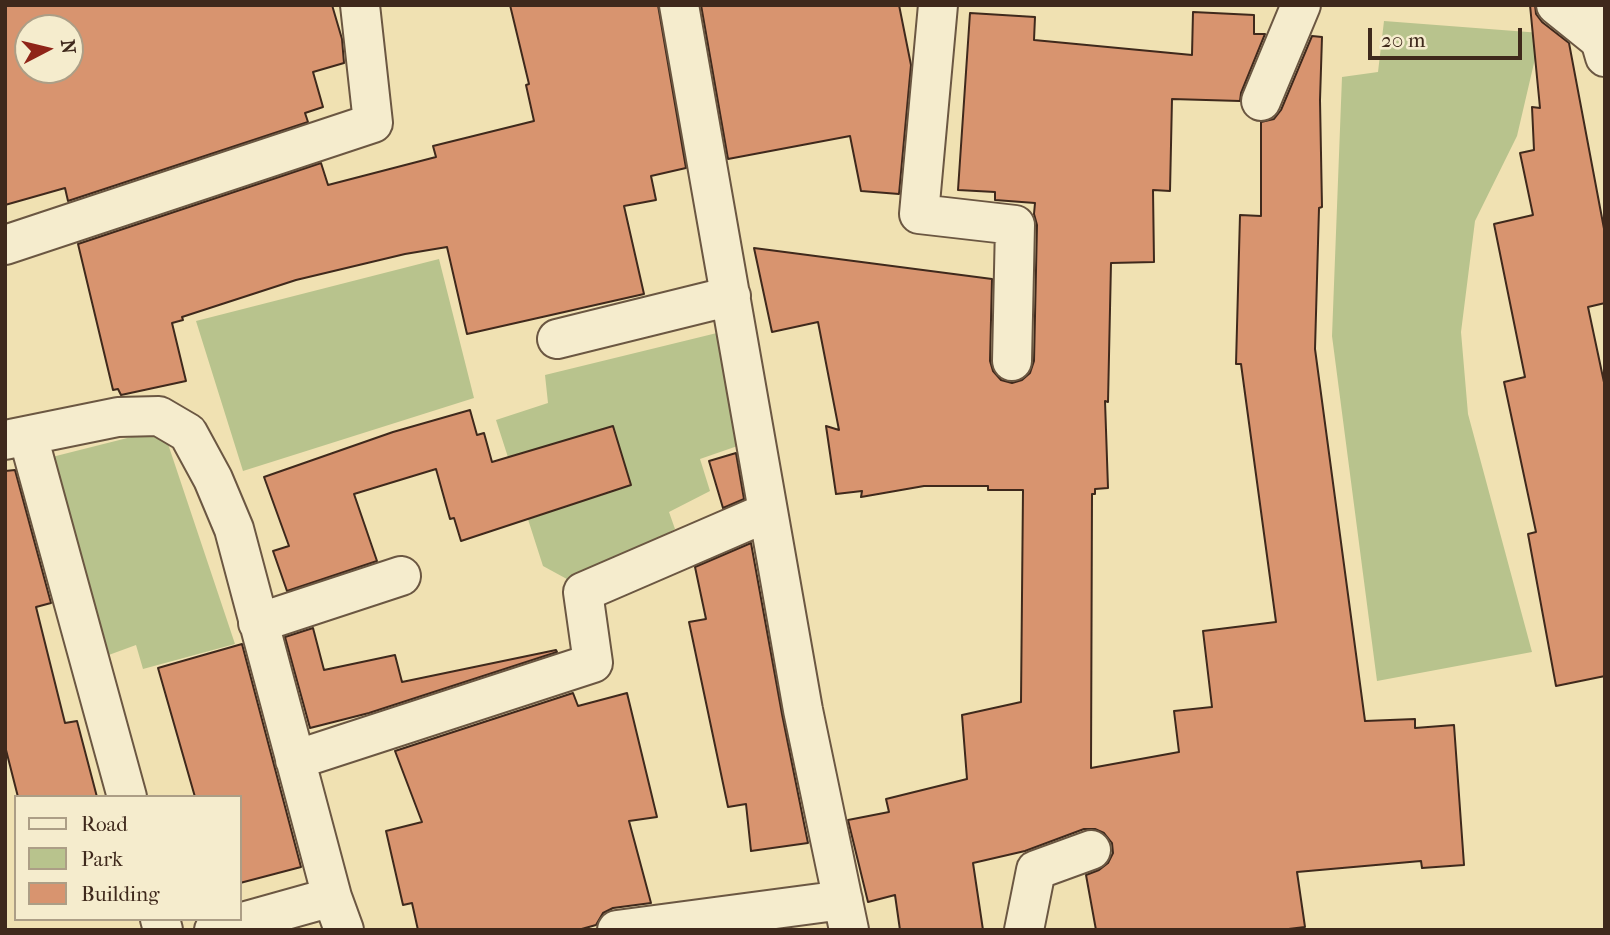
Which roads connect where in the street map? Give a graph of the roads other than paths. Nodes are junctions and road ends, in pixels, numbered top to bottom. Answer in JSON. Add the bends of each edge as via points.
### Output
{"nodes":[{"id":1,"x":360,"y":5,"type":"edge"},
{"id":2,"x":679,"y":5,"type":"edge"},
{"id":3,"x":938,"y":5,"type":"edge"},
{"id":4,"x":1301,"y":5,"type":"edge"},
{"id":5,"x":1556,"y":5,"type":"edge"},
{"id":6,"x":1590,"y":5,"type":"edge"},
{"id":7,"x":1604,"y":47,"type":"edge"},
{"id":8,"x":1261,"y":101,"type":"dead end"},
{"id":9,"x":5,"y":245,"type":"edge"},
{"id":10,"x":731,"y":296,"type":"junction"},
{"id":11,"x":557,"y":339,"type":"dead end"},
{"id":12,"x":1012,"y":361,"type":"dead end"},
{"id":13,"x":17,"y":438,"type":"edge"},
{"id":14,"x":768,"y":512,"type":"junction"},
{"id":15,"x":401,"y":576,"type":"dead end"},
{"id":16,"x":258,"y":623,"type":"junction"},
{"id":17,"x":295,"y":760,"type":"junction"},
{"id":18,"x":126,"y":795,"type":"edge"},
{"id":19,"x":1091,"y":850,"type":"dead end"},
{"id":20,"x":338,"y":913,"type":"edge"},
{"id":21,"x":846,"y":915,"type":"edge"},
{"id":22,"x":214,"y":930,"type":"edge"},
{"id":23,"x":617,"y":930,"type":"edge"},
{"id":24,"x":1024,"y":930,"type":"edge"}],
"edges":[{"from":1,"to":9,"type":"street","via":[[373,123]]},
{"from":2,"to":10,"type":"street"},
{"from":3,"to":12,"type":"street","via":[[919,214],[1015,225]]},
{"from":4,"to":8,"type":"street"},
{"from":5,"to":7,"type":"street"},
{"from":6,"to":7,"type":"street"},
{"from":10,"to":11,"type":"street"},
{"from":10,"to":14,"type":"street"},
{"from":13,"to":16,"type":"street","via":[[118,416],[159,416],[188,433],[234,528]]},
{"from":13,"to":18,"type":"street"},
{"from":14,"to":17,"type":"street","via":[[583,592],[593,663]]},
{"from":14,"to":21,"type":"street"},
{"from":15,"to":16,"type":"street"},
{"from":16,"to":17,"type":"street"},
{"from":17,"to":20,"type":"street"},
{"from":19,"to":24,"type":"street","via":[[1036,870]]},
{"from":20,"to":22,"type":"street"},
{"from":21,"to":23,"type":"street"}]}
